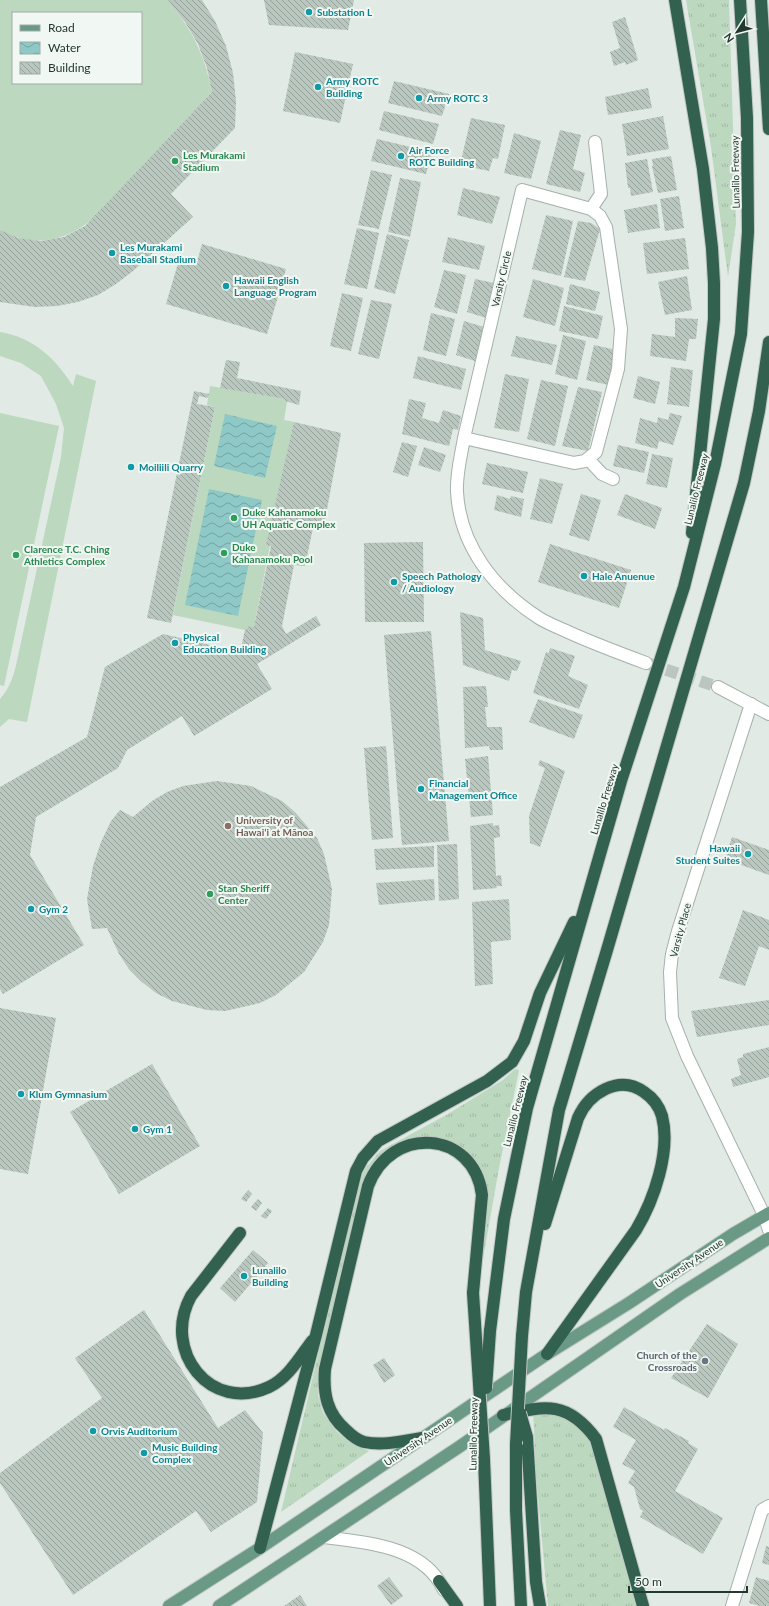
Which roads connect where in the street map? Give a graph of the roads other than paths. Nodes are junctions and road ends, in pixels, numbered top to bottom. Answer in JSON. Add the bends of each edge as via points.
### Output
{"nodes":[{"id":1,"x":675,"y":0,"type":"edge"},
{"id":2,"x":740,"y":0,"type":"edge"},
{"id":3,"x":761,"y":0,"type":"edge"},
{"id":4,"x":769,"y":129,"type":"edge"},
{"id":5,"x":595,"y":142,"type":"dead end"},
{"id":6,"x":591,"y":209,"type":"junction"},
{"id":7,"x":769,"y":342,"type":"edge"},
{"id":8,"x":464,"y":438,"type":"junction"},
{"id":9,"x":588,"y":459,"type":"junction"},
{"id":10,"x":613,"y":479,"type":"dead end"},
{"id":11,"x":684,"y":587,"type":"junction"},
{"id":12,"x":646,"y":663,"type":"tunnel mouth"},
{"id":13,"x":718,"y":687,"type":"tunnel mouth"},
{"id":14,"x":751,"y":704,"type":"junction"},
{"id":15,"x":769,"y":714,"type":"edge"},
{"id":16,"x":589,"y":890,"type":"junction"},
{"id":17,"x":766,"y":1214,"type":"edge"},
{"id":18,"x":769,"y":1230,"type":"edge"},
{"id":19,"x":240,"y":1233,"type":"dead end"},
{"id":20,"x":769,"y":1238,"type":"edge"},
{"id":21,"x":526,"y":1292,"type":"junction"},
{"id":22,"x":316,"y":1335,"type":"junction"},
{"id":23,"x":547,"y":1354,"type":"junction"},
{"id":24,"x":517,"y":1400,"type":"junction"},
{"id":25,"x":502,"y":1415,"type":"junction"},
{"id":26,"x":422,"y":1438,"type":"junction"},
{"id":27,"x":484,"y":1459,"type":"junction"},
{"id":28,"x":769,"y":1506,"type":"edge"},
{"id":29,"x":324,"y":1537,"type":"junction"},
{"id":30,"x":260,"y":1548,"type":"junction"},
{"id":31,"x":440,"y":1581,"type":"junction"},
{"id":32,"x":171,"y":1605,"type":"edge"},
{"id":33,"x":219,"y":1606,"type":"edge"},
{"id":34,"x":450,"y":1606,"type":"edge"},
{"id":35,"x":457,"y":1606,"type":"edge"},
{"id":36,"x":490,"y":1606,"type":"edge"},
{"id":37,"x":521,"y":1606,"type":"edge"},
{"id":38,"x":540,"y":1606,"type":"edge"},
{"id":39,"x":643,"y":1606,"type":"edge"},
{"id":40,"x":732,"y":1606,"type":"edge"}],
"edges":[{"from":1,"to":11,"type":"highway","via":[[703,169],[712,248],[714,305],[695,507]]},
{"from":2,"to":11,"type":"highway","name":"Lunalilo Freeway","via":[[747,118],[748,232],[741,334],[716,464]]},
{"from":3,"to":4,"type":"highway"},
{"from":5,"to":6,"type":"street","via":[[601,194]]},
{"from":6,"to":8,"type":"street","name":"Varsity Circle","via":[[522,190]]},
{"from":6,"to":9,"type":"street","via":[[600,216],[606,227],[621,329],[618,369],[597,448]]},
{"from":7,"to":21,"type":"highway","via":[[759,411],[744,483],[559,1110]]},
{"from":8,"to":9,"type":"street","via":[[574,463]]},
{"from":8,"to":12,"type":"street","name":"Varsity Circle","via":[[458,471],[459,510],[464,532],[473,552],[494,578],[540,619],[597,645]]},
{"from":9,"to":10,"type":"street","via":[[602,474]]},
{"from":11,"to":16,"type":"highway","name":"Lunalilo Freeway","via":[[621,781]]},
{"from":13,"to":14,"type":"street"},
{"from":14,"to":15,"type":"street"},
{"from":14,"to":17,"type":"street","name":"Varsity Place","via":[[678,931],[670,972],[672,1018],[679,1036],[710,1105]]},
{"from":16,"to":22,"type":"highway","via":[[540,993],[524,1041],[512,1062],[487,1081],[378,1141],[363,1158],[352,1186]]},
{"from":16,"to":27,"type":"highway","name":"Lunalilo Freeway","bridge":true,"via":[[522,1129],[504,1219],[490,1331]]},
{"from":17,"to":18,"type":"street","name":"Varsity Place"},
{"from":17,"to":23,"type":"main road","name":"University Avenue"},
{"from":19,"to":22,"type":"highway","via":[[185,1306],[182,1317],[182,1340],[189,1363],[205,1380],[225,1390],[248,1393],[259,1391],[288,1374]]},
{"from":20,"to":25,"type":"main road","name":"University Avenue","via":[[680,1294]]},
{"from":21,"to":23,"type":"highway","via":[[555,1189],[582,1109],[593,1096],[609,1087],[625,1085],[641,1090],[654,1100],[659,1108],[664,1128],[659,1175],[653,1195],[636,1230]]},
{"from":21,"to":24,"type":"highway","bridge":true},
{"from":22,"to":30,"type":"highway"},
{"from":23,"to":26,"type":"main road","name":"University Avenue"},
{"from":24,"to":37,"type":"highway","bridge":true,"via":[[516,1510]]},
{"from":24,"to":38,"type":"highway","bridge":true,"via":[[527,1437]]},
{"from":25,"to":29,"type":"main road","name":"University Avenue","via":[[459,1447]]},
{"from":25,"to":39,"type":"highway","via":[[549,1407],[575,1416],[587,1426],[596,1439]]},
{"from":26,"to":27,"type":"highway","bridge":true,"via":[[381,1444],[363,1442],[350,1434],[332,1416],[324,1393],[324,1369],[368,1186],[377,1168],[395,1150],[421,1142],[440,1145],[459,1154],[474,1171],[480,1183],[482,1195],[473,1293]]},
{"from":26,"to":30,"type":"main road","name":"University Avenue"},
{"from":27,"to":36,"type":"highway","name":"Lunalilo Freeway"},
{"from":28,"to":40,"type":"street","via":[[762,1510]]},
{"from":29,"to":31,"type":"street","via":[[388,1547],[416,1560]]},
{"from":29,"to":33,"type":"main road","name":"University Avenue"},
{"from":30,"to":32,"type":"main road","name":"University Avenue"},
{"from":31,"to":34,"type":"street"},
{"from":31,"to":35,"type":"highway"}]}
